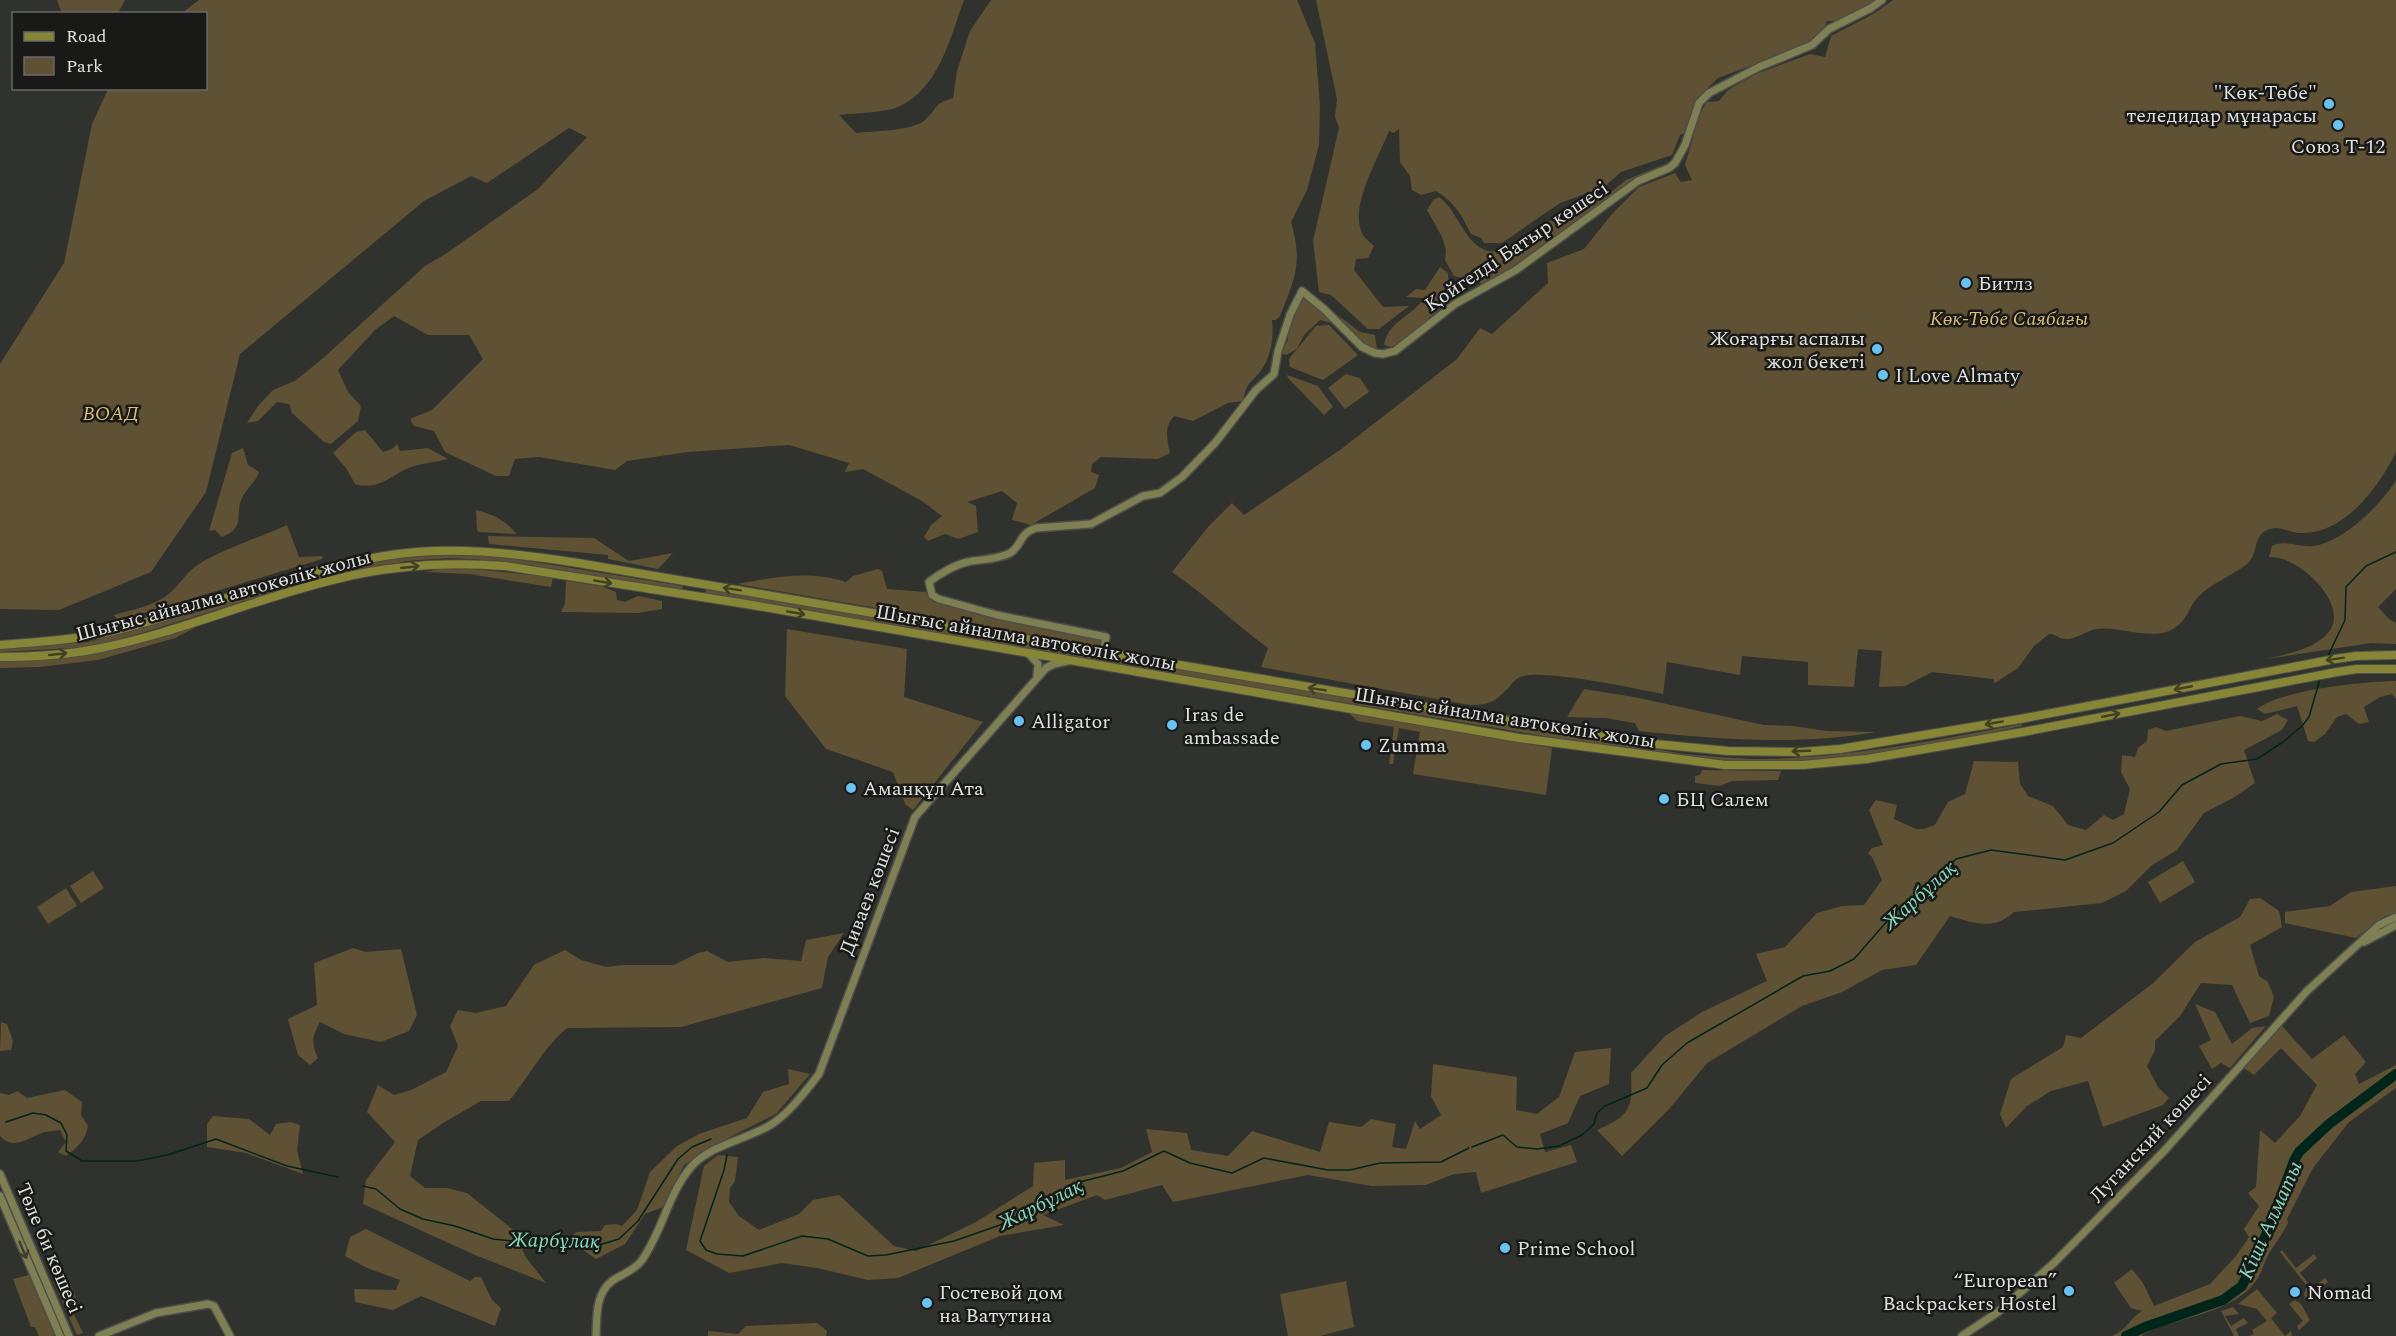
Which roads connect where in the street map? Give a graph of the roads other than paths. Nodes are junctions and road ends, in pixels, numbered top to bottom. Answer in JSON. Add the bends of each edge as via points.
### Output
{"nodes":[{"id":1,"x":1882,"y":0,"type":"edge"},
{"id":2,"x":0,"y":645,"type":"edge"},
{"id":3,"x":1028,"y":653,"type":"junction"},
{"id":4,"x":1103,"y":653,"type":"junction"},
{"id":5,"x":2394,"y":655,"type":"edge"},
{"id":6,"x":0,"y":657,"type":"edge"},
{"id":7,"x":1069,"y":661,"type":"junction"},
{"id":8,"x":2394,"y":668,"type":"edge"},
{"id":9,"x":1036,"y":679,"type":"junction"},
{"id":10,"x":2396,"y":917,"type":"edge"},
{"id":11,"x":2396,"y":925,"type":"edge"},
{"id":12,"x":2352,"y":950,"type":"junction"},
{"id":13,"x":0,"y":1174,"type":"edge"},
{"id":14,"x":0,"y":1196,"type":"edge"},
{"id":15,"x":60,"y":1336,"type":"edge"},
{"id":16,"x":69,"y":1336,"type":"edge"},
{"id":17,"x":99,"y":1336,"type":"edge"},
{"id":18,"x":230,"y":1336,"type":"edge"},
{"id":19,"x":596,"y":1336,"type":"edge"},
{"id":20,"x":1962,"y":1336,"type":"edge"}],
"edges":[{"from":1,"to":4,"type":"street","name":"Қойгелді Батыр көшесі","via":[[1829,29],[1812,45],[1709,93],[1699,103],[1685,145],[1669,168],[1638,181],[1516,270],[1455,304],[1395,351],[1383,354],[1362,347],[1302,291],[1290,315],[1274,374],[1256,390],[1201,460],[1170,488],[1136,499],[1091,524],[1028,531],[1010,553],[965,562],[929,582],[932,595],[939,599],[997,615],[1106,636]]},
{"from":4,"to":2,"type":"main road","one_way":true,"via":[[578,563],[504,552],[455,550],[339,565],[112,631],[57,641]]},
{"from":6,"to":3,"type":"main road","name":"Шығыс айналма автокөлік жолы","one_way":true,"via":[[93,650],[339,578],[454,564],[505,566]]},
{"from":3,"to":7,"type":"main road","name":"Шығыс айналма автокөлік жолы"},
{"from":3,"to":9,"type":"street","via":[[1038,664]]},
{"from":5,"to":4,"type":"main road","one_way":true,"via":[[2345,657],[2011,720],[1801,752],[1728,751],[1634,742]]},
{"from":7,"to":8,"type":"main road","name":"Шығыс айналма автокөлік жолы","one_way":true,"via":[[1519,738],[1725,765],[1842,762],[2357,669]]},
{"from":7,"to":9,"type":"street","name":"Диваев көшесі","via":[[1046,668]]},
{"from":9,"to":19,"type":"street","name":"Диваев көшесі","via":[[915,817],[819,1074],[772,1124],[706,1155],[692,1166],[641,1260],[603,1291]]},
{"from":10,"to":12,"type":"street","name":"Луганский көшесі","via":[[2379,925]]},
{"from":11,"to":12,"type":"street","name":"Луганский көшесі"},
{"from":12,"to":20,"type":"street","name":"Луганский көшесі","via":[[2307,991],[2165,1150],[2054,1263],[1998,1312]]},
{"from":13,"to":16,"type":"street","name":"Төле би көшесі"},
{"from":14,"to":15,"type":"street","name":"Төле би көшесі","one_way":true},
{"from":17,"to":18,"type":"street","via":[[156,1314],[199,1304],[214,1306]]}]}
